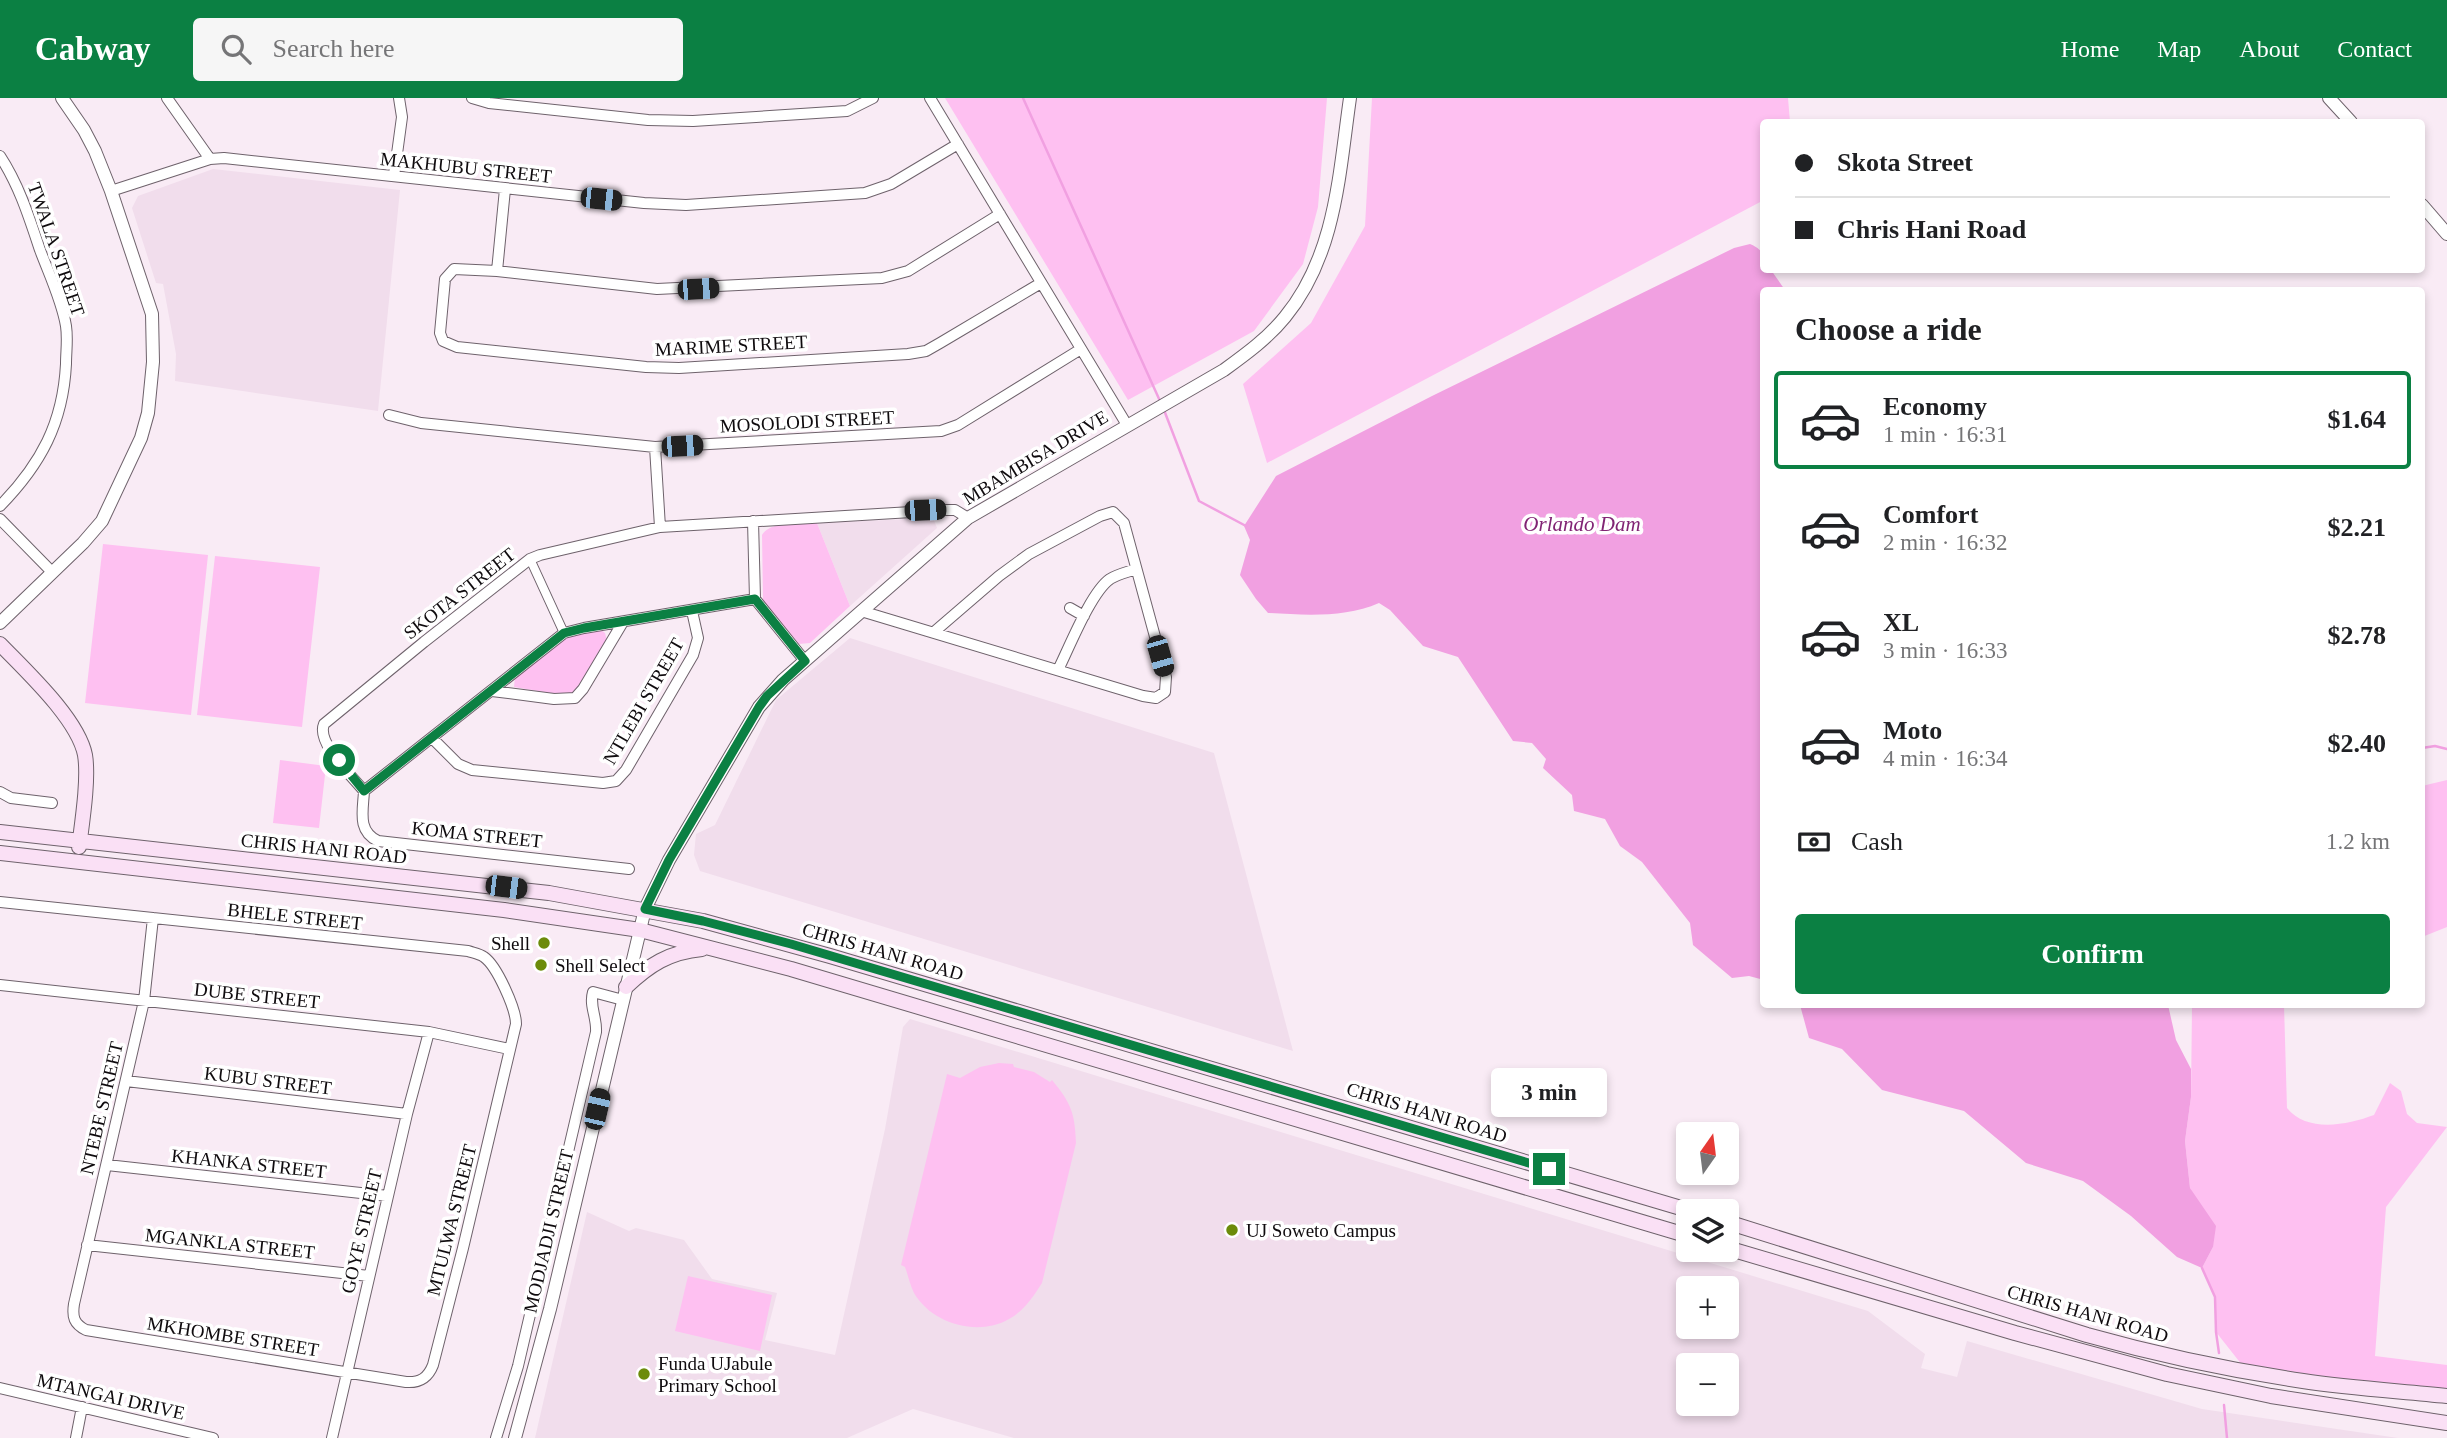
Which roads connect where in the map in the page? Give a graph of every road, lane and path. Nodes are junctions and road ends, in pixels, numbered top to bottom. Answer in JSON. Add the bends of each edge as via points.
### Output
{"nodes":[{"id":1,"x":62,"y":98,"type":"edge"},
{"id":2,"x":167,"y":98,"type":"edge"},
{"id":3,"x":399,"y":98,"type":"edge"},
{"id":4,"x":472,"y":98,"type":"edge"},
{"id":5,"x":873,"y":98,"type":"edge"},
{"id":6,"x":930,"y":98,"type":"edge"},
{"id":7,"x":1350,"y":98,"type":"edge"},
{"id":8,"x":2329,"y":98,"type":"edge"},
{"id":9,"x":2348,"y":119,"type":"edge"},
{"id":10,"x":958,"y":144,"type":"junction"},
{"id":11,"x":0,"y":156,"type":"edge"},
{"id":12,"x":210,"y":159,"type":"junction"},
{"id":13,"x":394,"y":176,"type":"junction"},
{"id":14,"x":505,"y":189,"type":"junction"},
{"id":15,"x":111,"y":191,"type":"junction"},
{"id":16,"x":2425,"y":208,"type":"edge"},
{"id":17,"x":1000,"y":214,"type":"junction"},
{"id":18,"x":2447,"y":233,"type":"edge"},
{"id":19,"x":497,"y":271,"type":"junction"},
{"id":20,"x":1041,"y":283,"type":"junction"},
{"id":21,"x":1081,"y":349,"type":"junction"},
{"id":22,"x":389,"y":415,"type":"dead end"},
{"id":23,"x":1127,"y":425,"type":"junction"},
{"id":24,"x":655,"y":447,"type":"junction"},
{"id":25,"x":0,"y":506,"type":"edge"},
{"id":26,"x":968,"y":518,"type":"junction"},
{"id":27,"x":0,"y":519,"type":"edge"},
{"id":28,"x":754,"y":521,"type":"junction"},
{"id":29,"x":660,"y":527,"type":"junction"},
{"id":30,"x":530,"y":559,"type":"junction"},
{"id":31,"x":1136,"y":569,"type":"junction"},
{"id":32,"x":52,"y":572,"type":"junction"},
{"id":33,"x":755,"y":599,"type":"junction"},
{"id":34,"x":1069,"y":608,"type":"dead end"},
{"id":35,"x":692,"y":611,"type":"junction"},
{"id":36,"x":861,"y":611,"type":"junction"},
{"id":37,"x":1084,"y":616,"type":"junction"},
{"id":38,"x":623,"y":622,"type":"junction"},
{"id":39,"x":0,"y":623,"type":"edge"},
{"id":40,"x":934,"y":632,"type":"junction"},
{"id":41,"x":564,"y":633,"type":"junction"},
{"id":42,"x":0,"y":645,"type":"edge"},
{"id":43,"x":805,"y":661,"type":"junction"},
{"id":44,"x":1058,"y":670,"type":"junction"},
{"id":45,"x":492,"y":691,"type":"junction"},
{"id":46,"x":433,"y":739,"type":"junction"},
{"id":47,"x":364,"y":791,"type":"junction"},
{"id":48,"x":0,"y":792,"type":"edge"},
{"id":49,"x":52,"y":803,"type":"dead end"},
{"id":50,"x":0,"y":832,"type":"edge"},
{"id":51,"x":80,"y":841,"type":"junction"},
{"id":52,"x":0,"y":853,"type":"edge"},
{"id":53,"x":78,"y":861,"type":"junction"},
{"id":54,"x":629,"y":869,"type":"dead end"},
{"id":55,"x":0,"y":902,"type":"edge"},
{"id":56,"x":645,"y":909,"type":"junction"},
{"id":57,"x":153,"y":918,"type":"junction"},
{"id":58,"x":640,"y":930,"type":"junction"},
{"id":59,"x":714,"y":948,"type":"junction"},
{"id":60,"x":0,"y":985,"type":"edge"},
{"id":61,"x":624,"y":994,"type":"junction"},
{"id":62,"x":144,"y":1001,"type":"junction"},
{"id":63,"x":429,"y":1032,"type":"junction"},
{"id":64,"x":509,"y":1049,"type":"junction"},
{"id":65,"x":126,"y":1082,"type":"junction"},
{"id":66,"x":407,"y":1114,"type":"junction"},
{"id":67,"x":107,"y":1165,"type":"junction"},
{"id":68,"x":388,"y":1196,"type":"junction"},
{"id":69,"x":1676,"y":1207,"type":"edge"},
{"id":70,"x":1739,"y":1226,"type":"edge"},
{"id":71,"x":1676,"y":1232,"type":"edge"},
{"id":72,"x":87,"y":1245,"type":"junction"},
{"id":73,"x":1811,"y":1247,"type":"junction"},
{"id":74,"x":1739,"y":1252,"type":"edge"},
{"id":75,"x":1805,"y":1271,"type":"junction"},
{"id":76,"x":369,"y":1276,"type":"junction"},
{"id":77,"x":74,"y":1304,"type":"joint"},
{"id":78,"x":518,"y":1366,"type":"junction"},
{"id":79,"x":534,"y":1370,"type":"junction"},
{"id":80,"x":346,"y":1372,"type":"junction"},
{"id":81,"x":406,"y":1382,"type":"joint"},
{"id":82,"x":0,"y":1388,"type":"edge"},
{"id":83,"x":2447,"y":1396,"type":"edge"},
{"id":84,"x":82,"y":1407,"type":"junction"},
{"id":85,"x":2447,"y":1423,"type":"edge"},
{"id":86,"x":76,"y":1438,"type":"edge"},
{"id":87,"x":213,"y":1438,"type":"edge"},
{"id":88,"x":332,"y":1438,"type":"edge"},
{"id":89,"x":496,"y":1438,"type":"edge"},
{"id":90,"x":515,"y":1438,"type":"edge"}],
"edges":[{"from":1,"to":15,"type":"street","via":[[84,130]]},
{"from":2,"to":12,"type":"street"},
{"from":3,"to":13,"type":"street","via":[[402,117]]},
{"from":4,"to":5,"type":"street","via":[[648,120],[693,121],[847,111]]},
{"from":6,"to":10,"type":"street","name":"MBAMBISA DRIVE"},
{"from":7,"to":23,"type":"street","via":[[1335,205],[1324,246],[1293,306],[1264,340],[1224,370]]},
{"from":8,"to":9,"type":"street"},
{"from":10,"to":14,"type":"street","name":"MAKHUBU STREET","via":[[891,184],[850,194],[686,205]]},
{"from":10,"to":17,"type":"street","name":"MBAMBISA DRIVE"},
{"from":11,"to":25,"type":"street","name":"TWALA STREET","via":[[13,176],[30,222],[64,317],[67,341],[64,398],[57,420],[28,475]]},
{"from":12,"to":13,"type":"street","name":"MAKHUBU STREET"},
{"from":12,"to":15,"type":"street","name":"MAKHUBU STREET"},
{"from":13,"to":14,"type":"street","name":"MAKHUBU STREET"},
{"from":14,"to":19,"type":"street"},
{"from":15,"to":32,"type":"street","via":[[152,314],[148,413],[102,521]]},
{"from":16,"to":18,"type":"street"},
{"from":17,"to":19,"type":"street","via":[[908,271],[882,278],[657,289]]},
{"from":17,"to":20,"type":"street","name":"MBAMBISA DRIVE"},
{"from":19,"to":20,"type":"street","name":"MARIME STREET","via":[[461,267],[447,275],[440,333],[447,344],[678,368],[926,351]]},
{"from":20,"to":21,"type":"street","name":"MBAMBISA DRIVE"},
{"from":21,"to":23,"type":"street","name":"MBAMBISA DRIVE"},
{"from":21,"to":24,"type":"street","name":"MOSOLODI STREET","via":[[941,431]]},
{"from":22,"to":24,"type":"street","name":"MOSOLODI STREET","via":[[421,423]]},
{"from":23,"to":26,"type":"street","name":"MBAMBISA DRIVE"},
{"from":24,"to":29,"type":"street"},
{"from":26,"to":28,"type":"street","name":"SKOTA STREET","via":[[945,509]]},
{"from":26,"to":36,"type":"street","name":"MBAMBISA DRIVE"},
{"from":27,"to":32,"type":"street"},
{"from":28,"to":29,"type":"street","name":"SKOTA STREET"},
{"from":28,"to":33,"type":"street"},
{"from":29,"to":30,"type":"street","name":"SKOTA STREET"},
{"from":30,"to":41,"type":"street"},
{"from":30,"to":47,"type":"street","name":"SKOTA STREET","via":[[324,724],[321,733],[326,744]]},
{"from":31,"to":37,"type":"street","via":[[1107,582]]},
{"from":31,"to":40,"type":"street","via":[[1124,523],[1116,513],[1107,512],[1030,554]]},
{"from":31,"to":44,"type":"street","via":[[1166,677],[1166,692],[1150,698]]},
{"from":32,"to":39,"type":"street"},
{"from":33,"to":35,"type":"street"},
{"from":33,"to":43,"type":"street"},
{"from":34,"to":37,"type":"street"},
{"from":35,"to":38,"type":"street"},
{"from":35,"to":46,"type":"street","name":"NTLEBI STREET","via":[[698,638],[693,655],[616,781],[472,770],[458,764]]},
{"from":36,"to":40,"type":"street"},
{"from":36,"to":43,"type":"street","name":"MBAMBISA DRIVE"},
{"from":37,"to":44,"type":"street"},
{"from":38,"to":41,"type":"street"},
{"from":38,"to":45,"type":"street","via":[[575,698]]},
{"from":40,"to":44,"type":"street"},
{"from":41,"to":45,"type":"street"},
{"from":42,"to":51,"type":"main road","via":[[45,691],[83,750],[86,766]]},
{"from":43,"to":56,"type":"street","name":"MBAMBISA DRIVE","via":[[759,707]]},
{"from":45,"to":46,"type":"street"},
{"from":46,"to":47,"type":"street"},
{"from":47,"to":54,"type":"street","name":"KOMA STREET","via":[[364,829],[378,841]]},
{"from":48,"to":49,"type":"street","via":[[11,799]]},
{"from":50,"to":51,"type":"main road","name":"CHRIS HANI ROAD"},
{"from":51,"to":53,"type":"main road"},
{"from":51,"to":56,"type":"main road","name":"CHRIS HANI ROAD","via":[[484,885]]},
{"from":52,"to":53,"type":"main road","name":"CHRIS HANI ROAD"},
{"from":53,"to":58,"type":"main road","name":"CHRIS HANI ROAD"},
{"from":55,"to":57,"type":"street","name":"BHELE STREET"},
{"from":56,"to":58,"type":"street","name":"MODJADJI STREET"},
{"from":56,"to":69,"type":"main road","name":"CHRIS HANI ROAD","via":[[791,944]]},
{"from":57,"to":62,"type":"street","name":"NTEBE STREET"},
{"from":57,"to":64,"type":"street","name":"BHELE STREET","via":[[480,954],[490,962],[514,1008],[516,1024]]},
{"from":58,"to":59,"type":"main road","name":"CHRIS HANI ROAD"},
{"from":58,"to":61,"type":"street","name":"MODJADJI STREET"},
{"from":59,"to":61,"type":"main road","via":[[671,954],[647,968]]},
{"from":59,"to":71,"type":"main road","name":"CHRIS HANI ROAD"},
{"from":60,"to":62,"type":"street","name":"DUBE STREET"},
{"from":61,"to":78,"type":"street","via":[[593,992],[596,1032]]},
{"from":61,"to":79,"type":"street","name":"MODJADJI STREET"},
{"from":62,"to":63,"type":"street","name":"DUBE STREET"},
{"from":62,"to":65,"type":"street","name":"NTEBE STREET"},
{"from":63,"to":64,"type":"street","name":"DUBE STREET"},
{"from":63,"to":66,"type":"street","name":"GOYE STREET"},
{"from":64,"to":81,"type":"street","name":"MTULWA STREET","via":[[433,1365],[422,1380]]},
{"from":65,"to":66,"type":"street","name":"KUBU STREET"},
{"from":65,"to":67,"type":"street","name":"NTEBE STREET"},
{"from":66,"to":68,"type":"street","name":"GOYE STREET"},
{"from":67,"to":68,"type":"street","name":"KHANKA STREET"},
{"from":67,"to":72,"type":"street","name":"NTEBE STREET"},
{"from":68,"to":76,"type":"street","name":"GOYE STREET"},
{"from":70,"to":73,"type":"main road","name":"CHRIS HANI ROAD"},
{"from":72,"to":76,"type":"street","name":"MGANKLA STREET"},
{"from":72,"to":77,"type":"street","name":"NTEBE STREET"},
{"from":73,"to":75,"type":"main road"},
{"from":73,"to":83,"type":"main road","name":"CHRIS HANI ROAD","via":[[2140,1350],[2305,1381]]},
{"from":74,"to":75,"type":"main road","name":"CHRIS HANI ROAD"},
{"from":75,"to":85,"type":"main road","name":"CHRIS HANI ROAD","via":[[2167,1374],[2271,1396]]},
{"from":76,"to":80,"type":"street","name":"GOYE STREET"},
{"from":77,"to":80,"type":"street","name":"MKHOMBE STREET","via":[[73,1318],[86,1330]]},
{"from":78,"to":79,"type":"street"},
{"from":78,"to":89,"type":"street"},
{"from":79,"to":90,"type":"street","name":"MODJADJI STREET"},
{"from":80,"to":81,"type":"street","name":"MKHOMBE STREET"},
{"from":80,"to":88,"type":"street","name":"GOYE STREET"},
{"from":82,"to":84,"type":"street","name":"MTANGAI DRIVE"},
{"from":84,"to":86,"type":"street"},
{"from":84,"to":87,"type":"street","name":"MTANGAI DRIVE"}]}
